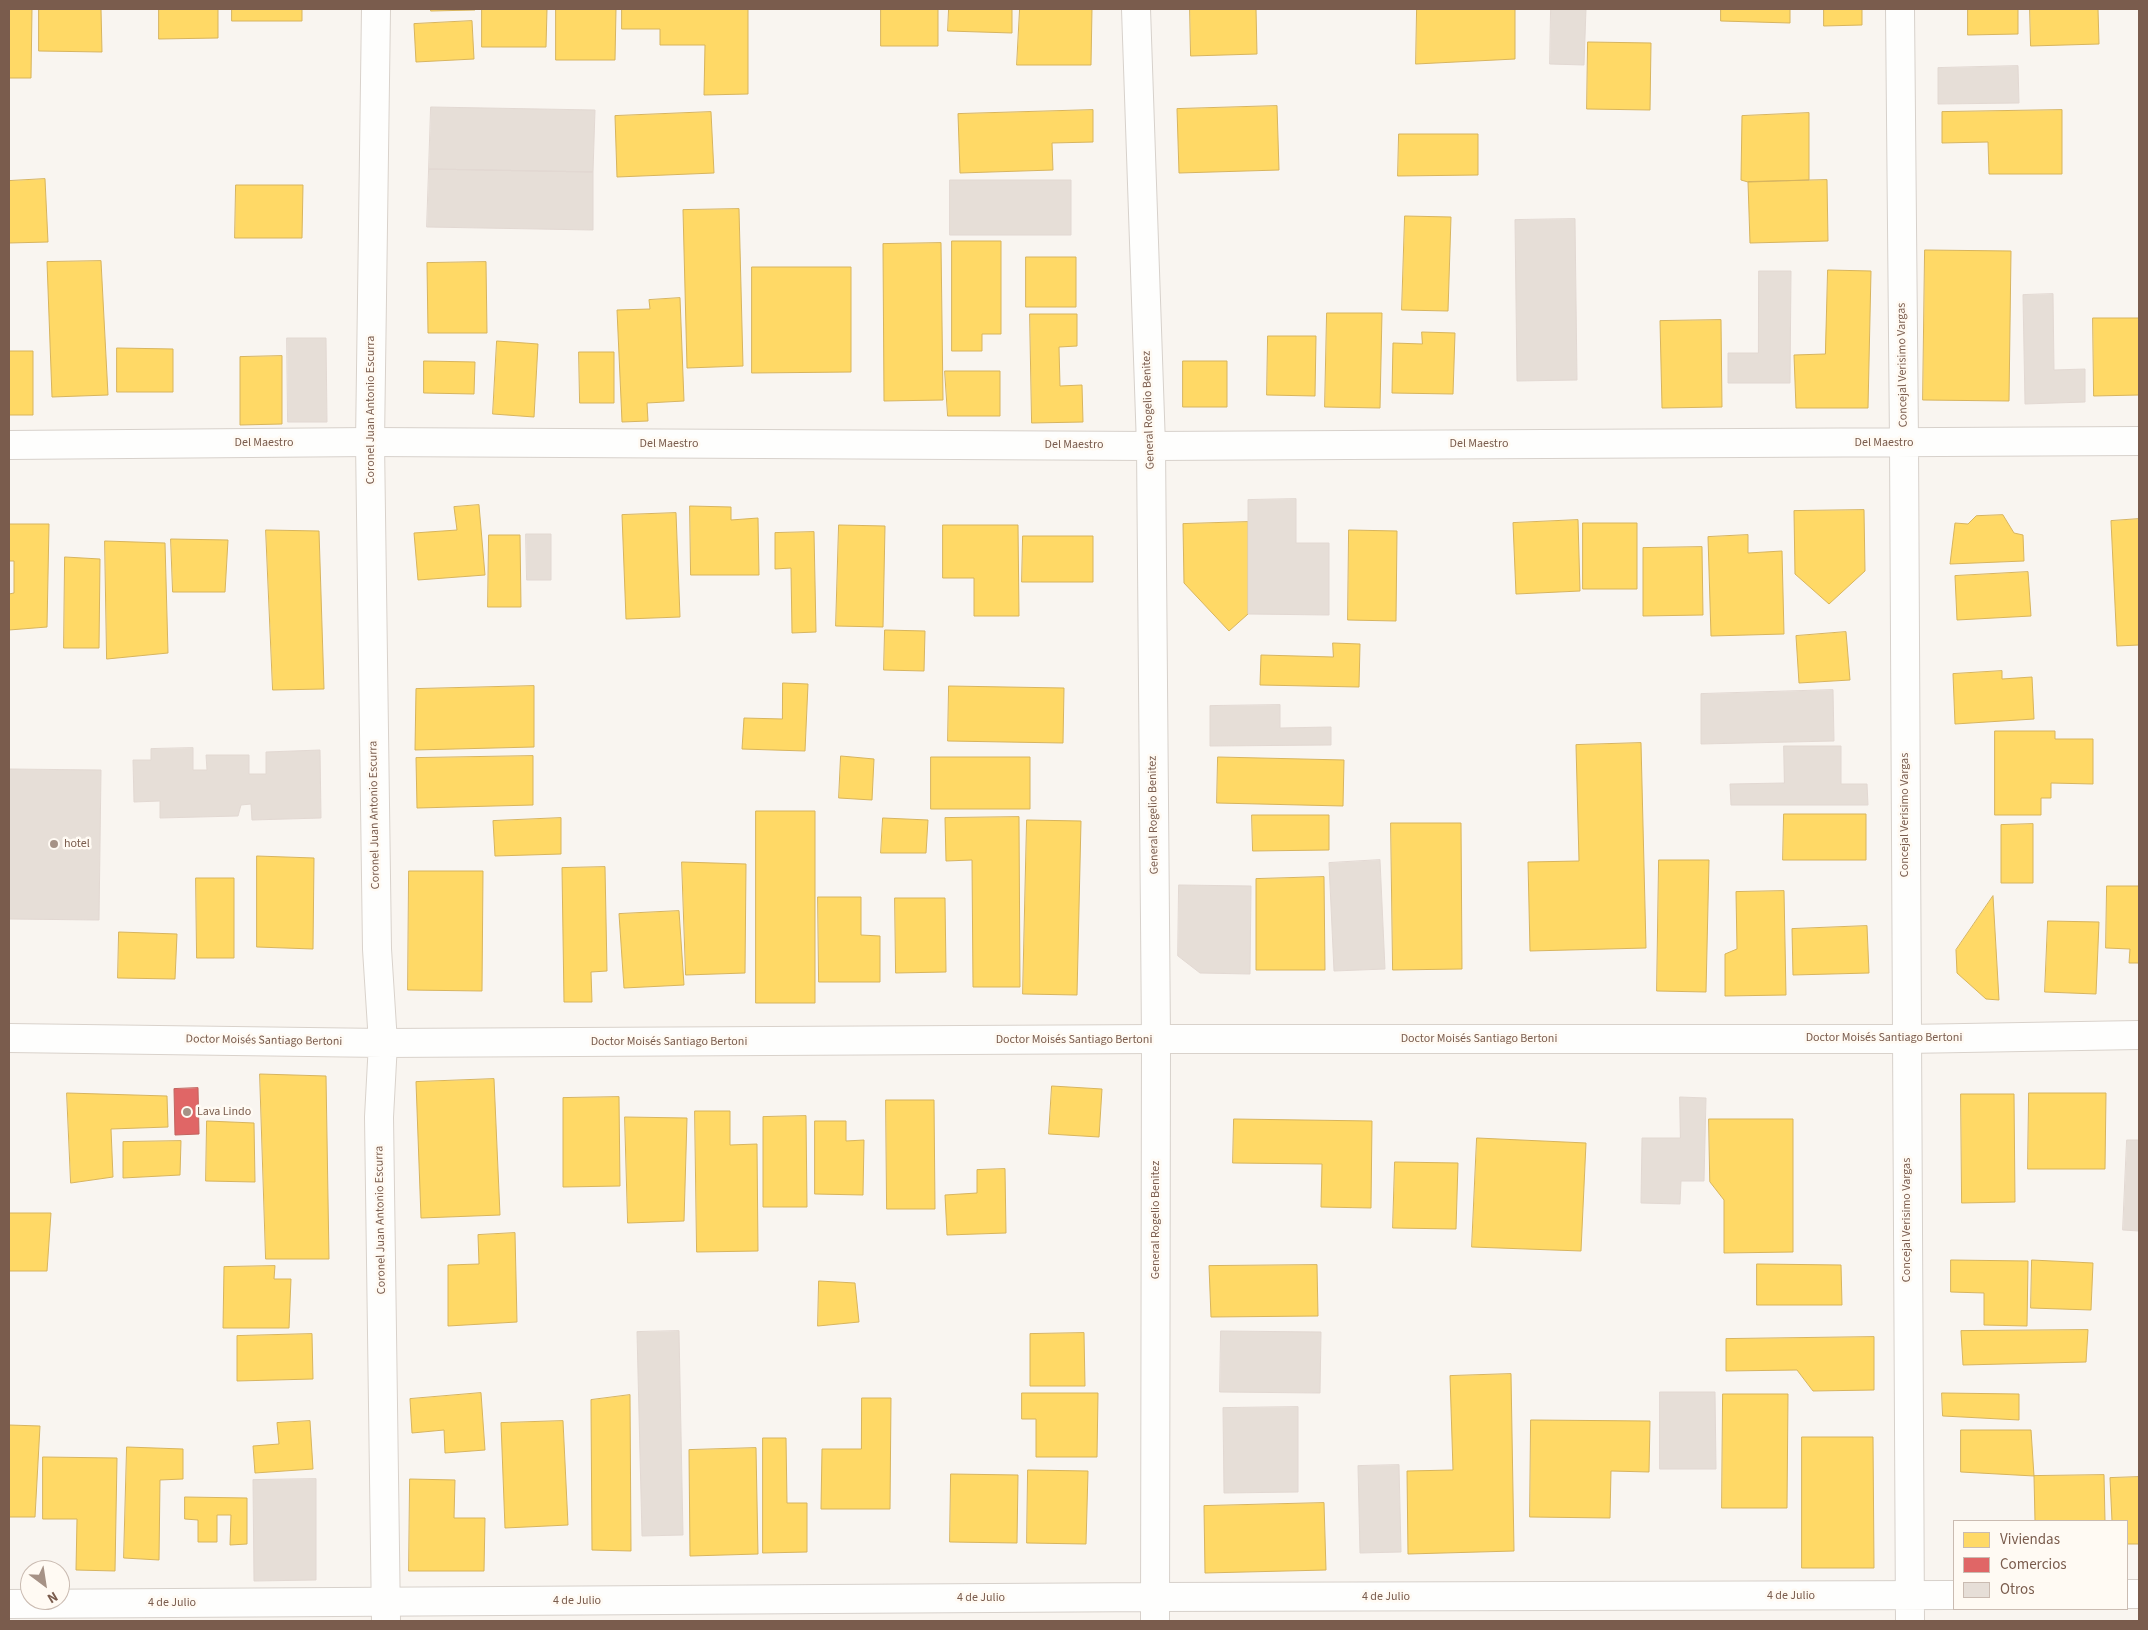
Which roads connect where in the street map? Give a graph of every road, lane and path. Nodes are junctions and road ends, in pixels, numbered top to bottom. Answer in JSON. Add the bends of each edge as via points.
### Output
{"nodes":[{"id":1,"x":376,"y":9,"type":"edge"},
{"id":2,"x":1136,"y":9,"type":"edge"},
{"id":3,"x":1900,"y":9,"type":"edge"},
{"id":4,"x":2139,"y":441,"type":"edge"},
{"id":5,"x":370,"y":442,"type":"junction"},
{"id":6,"x":1904,"y":443,"type":"junction"},
{"id":7,"x":9,"y":445,"type":"edge"},
{"id":8,"x":1151,"y":446,"type":"junction"},
{"id":9,"x":2139,"y":1035,"type":"edge"},
{"id":10,"x":9,"y":1038,"type":"edge"},
{"id":11,"x":1156,"y":1039,"type":"junction"},
{"id":12,"x":1906,"y":1039,"type":"junction"},
{"id":13,"x":383,"y":1043,"type":"junction"},
{"id":14,"x":1953,"y":1595,"type":"edge"},
{"id":15,"x":9,"y":1604,"type":"edge"},
{"id":16,"x":1910,"y":1608,"type":"edge"},
{"id":17,"x":1156,"y":1609,"type":"edge"},
{"id":18,"x":386,"y":1612,"type":"edge"}],
"edges":[{"from":1,"to":5,"type":"street","name":"Coronel Juan Antonio Escurra"},
{"from":2,"to":8,"type":"street","name":"General Rogelio Benitez"},
{"from":3,"to":6,"type":"street","name":"Concejal Verisimo Vargas"},
{"from":4,"to":6,"type":"street","name":"Del Maestro"},
{"from":5,"to":7,"type":"street","name":"Del Maestro"},
{"from":5,"to":8,"type":"street","name":"Del Maestro"},
{"from":5,"to":13,"type":"street","name":"Coronel Juan Antonio Escurra","via":[[377,949]]},
{"from":6,"to":8,"type":"street","name":"Del Maestro"},
{"from":6,"to":12,"type":"street","name":"Concejal Verisimo Vargas"},
{"from":8,"to":11,"type":"street","name":"General Rogelio Benitez"},
{"from":9,"to":12,"type":"street","name":"Doctor Moisés Santiago Bertoni"},
{"from":10,"to":13,"type":"street","name":"Doctor Moisés Santiago Bertoni"},
{"from":11,"to":12,"type":"street","name":"Doctor Moisés Santiago Bertoni"},
{"from":11,"to":13,"type":"street","name":"Doctor Moisés Santiago Bertoni"},
{"from":11,"to":17,"type":"street","name":"General Rogelio Benitez"},
{"from":12,"to":16,"type":"street","name":"Concejal Verisimo Vargas"},
{"from":13,"to":18,"type":"street","name":"Coronel Juan Antonio Escurra","via":[[379,1117]]},
{"from":14,"to":16,"type":"street","name":"4 de Julio"},
{"from":15,"to":18,"type":"street","name":"4 de Julio"},
{"from":16,"to":17,"type":"street","name":"4 de Julio"},
{"from":17,"to":18,"type":"street","name":"4 de Julio"}]}
